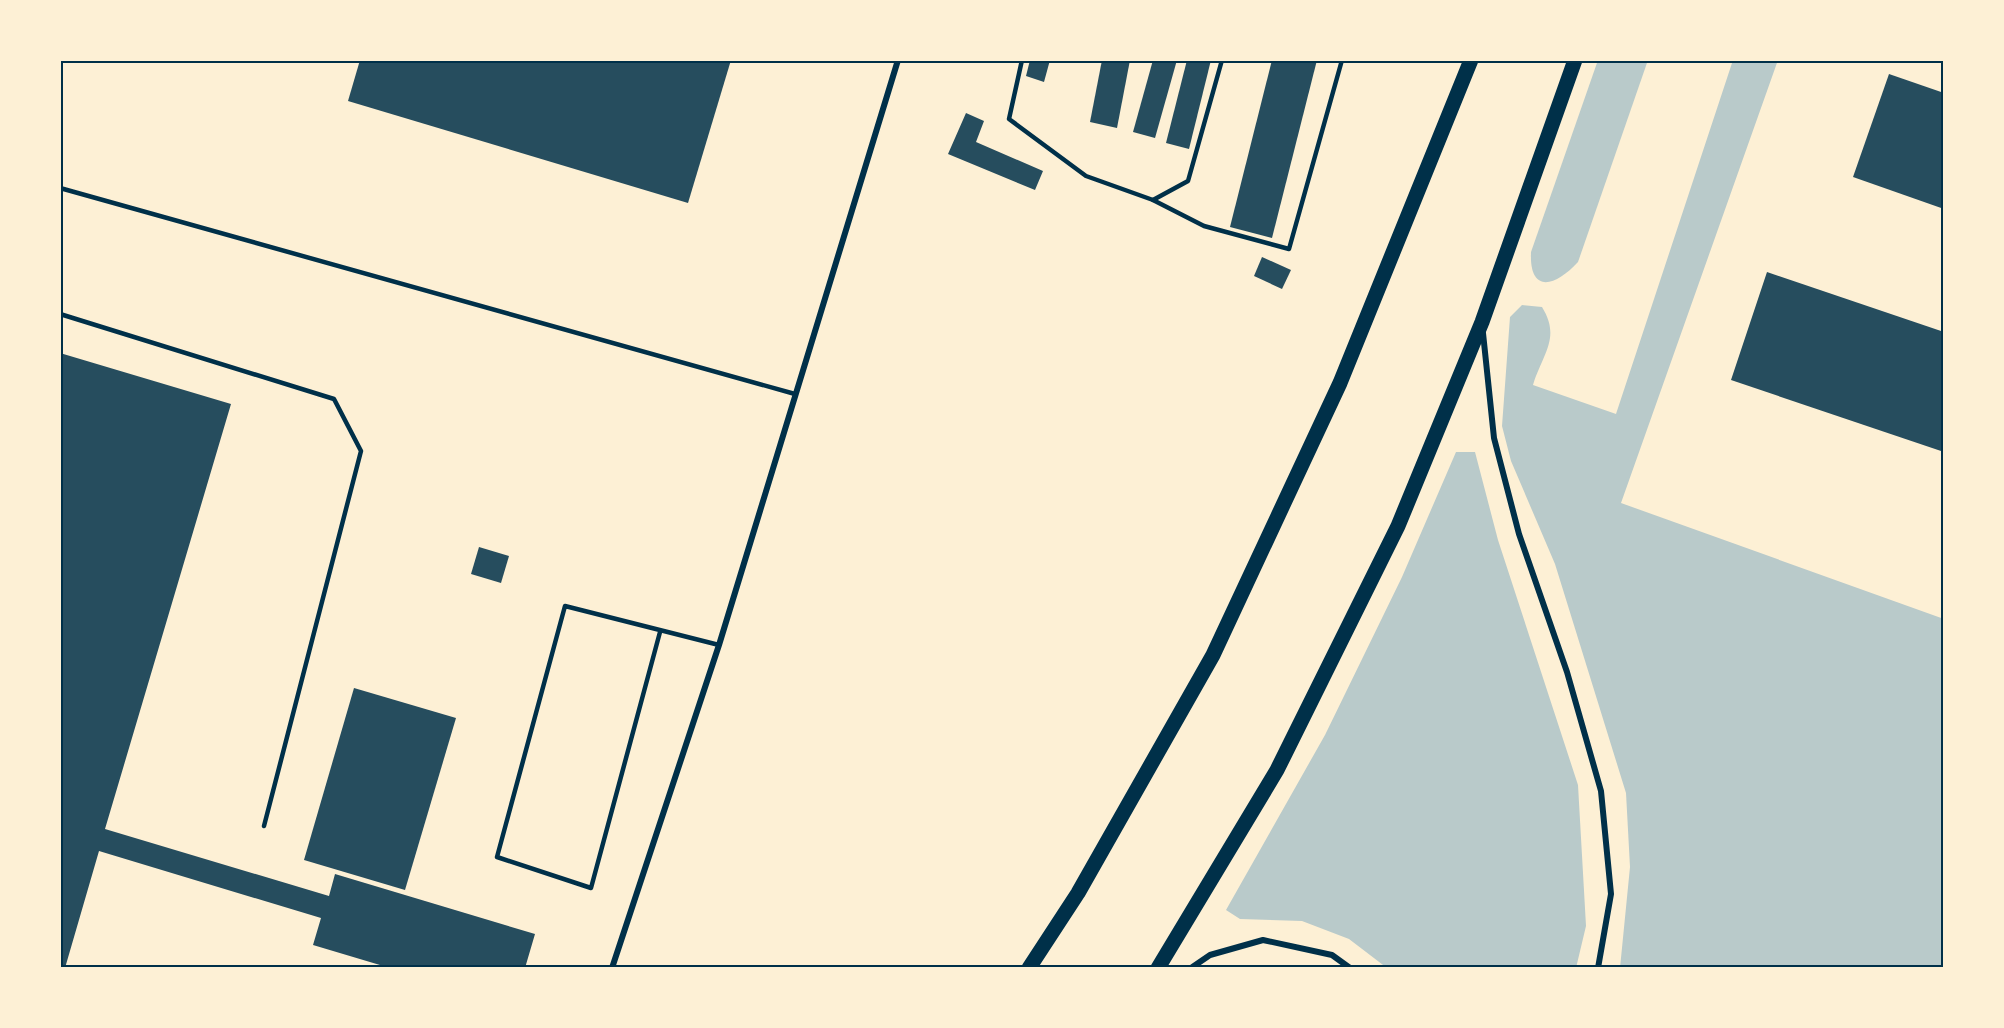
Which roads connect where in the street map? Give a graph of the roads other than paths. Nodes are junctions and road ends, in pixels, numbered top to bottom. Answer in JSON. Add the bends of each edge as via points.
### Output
{"nodes":[{"id":1,"x":898,"y":60,"type":"edge"},
{"id":2,"x":1022,"y":60,"type":"edge"},
{"id":3,"x":1222,"y":60,"type":"edge"},
{"id":4,"x":1342,"y":60,"type":"edge"},
{"id":5,"x":1471,"y":60,"type":"edge"},
{"id":6,"x":1575,"y":60,"type":"edge"},
{"id":7,"x":60,"y":188,"type":"edge"},
{"id":8,"x":1153,"y":200,"type":"junction"},
{"id":9,"x":60,"y":314,"type":"edge"},
{"id":10,"x":1482,"y":322,"type":"junction"},
{"id":11,"x":795,"y":394,"type":"junction"},
{"id":12,"x":660,"y":632,"type":"junction"},
{"id":13,"x":719,"y":645,"type":"junction"},
{"id":14,"x":264,"y":826,"type":"dead end"},
{"id":15,"x":612,"y":968,"type":"edge"},
{"id":16,"x":1029,"y":968,"type":"edge"},
{"id":17,"x":1158,"y":968,"type":"edge"},
{"id":18,"x":1191,"y":968,"type":"edge"},
{"id":19,"x":1350,"y":968,"type":"edge"},
{"id":20,"x":1598,"y":968,"type":"edge"}],
"edges":[{"from":1,"to":11,"type":"street"},
{"from":2,"to":8,"type":"lane","via":[[1009,119],[1086,176]]},
{"from":3,"to":8,"type":"lane","via":[[1188,181]]},
{"from":4,"to":8,"type":"lane","via":[[1289,249],[1204,225]]},
{"from":5,"to":16,"type":"main road","via":[[1340,383],[1213,655],[1078,892]]},
{"from":6,"to":10,"type":"main road"},
{"from":7,"to":11,"type":"lane"},
{"from":9,"to":14,"type":"lane","via":[[334,399],[362,451]]},
{"from":10,"to":17,"type":"main road","via":[[1398,526],[1277,770]]},
{"from":10,"to":20,"type":"street","via":[[1494,438],[1601,791],[1611,894]]},
{"from":11,"to":13,"type":"street"},
{"from":12,"to":12,"type":"lane","via":[[565,606],[497,857],[591,888]]},
{"from":12,"to":13,"type":"lane"},
{"from":13,"to":15,"type":"street"},
{"from":18,"to":19,"type":"street","via":[[1210,955],[1263,940],[1332,955]]}]}
